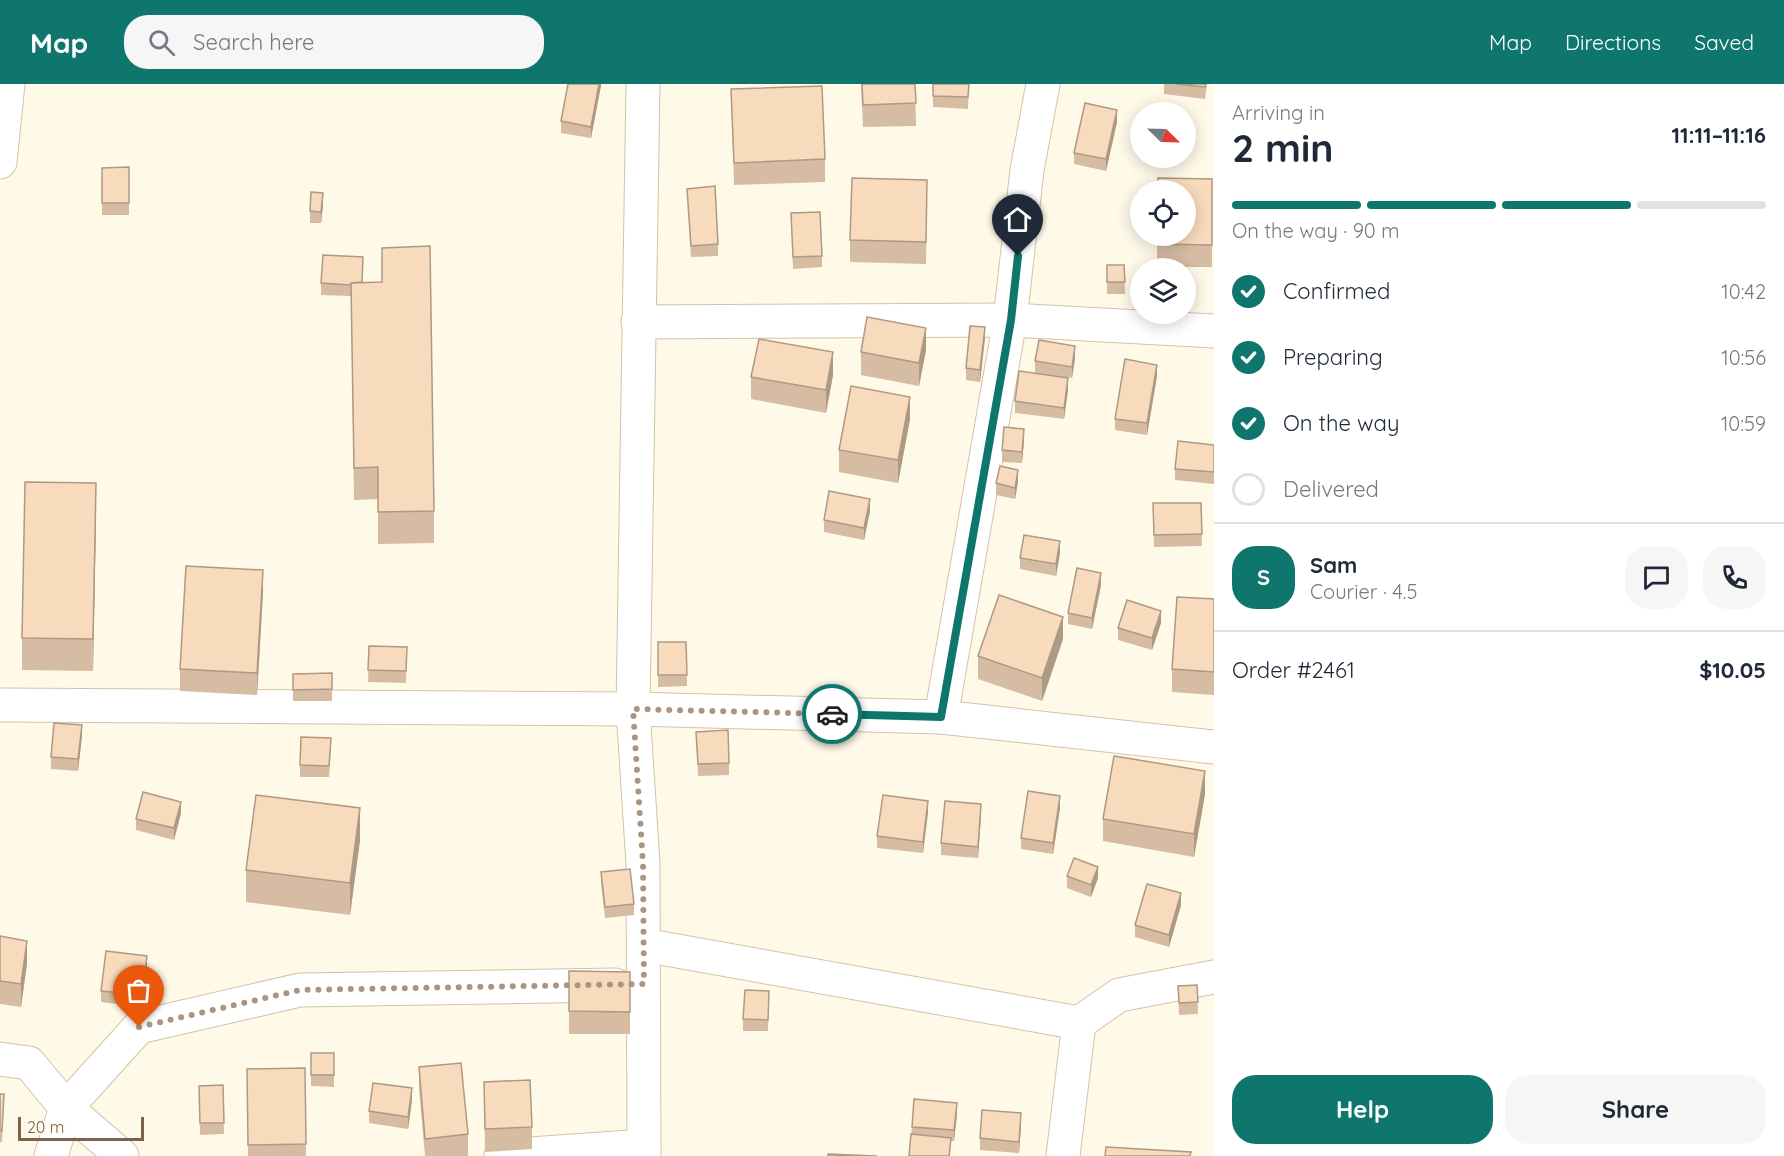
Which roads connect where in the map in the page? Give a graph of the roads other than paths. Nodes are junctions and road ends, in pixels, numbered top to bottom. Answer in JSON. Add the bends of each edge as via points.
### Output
{"nodes":[{"id":1,"x":8,"y":84,"type":"edge"},
{"id":2,"x":643,"y":84,"type":"edge"},
{"id":3,"x":1043,"y":84,"type":"edge"},
{"id":4,"x":0,"y":162,"type":"edge"},
{"id":5,"x":1011,"y":320,"type":"junction"},
{"id":6,"x":638,"y":322,"type":"junction"},
{"id":7,"x":1214,"y":331,"type":"edge"},
{"id":8,"x":0,"y":705,"type":"edge"},
{"id":9,"x":633,"y":709,"type":"junction"},
{"id":10,"x":941,"y":717,"type":"junction"},
{"id":11,"x":1214,"y":747,"type":"edge"},
{"id":12,"x":644,"y":945,"type":"junction"},
{"id":13,"x":1214,"y":977,"type":"edge"},
{"id":14,"x":644,"y":984,"type":"junction"},
{"id":15,"x":1079,"y":1023,"type":"junction"},
{"id":16,"x":0,"y":1059,"type":"edge"},
{"id":17,"x":66,"y":1108,"type":"junction"},
{"id":18,"x":644,"y":1151,"type":"edge"},
{"id":19,"x":51,"y":1156,"type":"edge"},
{"id":20,"x":122,"y":1156,"type":"edge"},
{"id":21,"x":501,"y":1156,"type":"edge"},
{"id":22,"x":1063,"y":1156,"type":"edge"}],
"edges":[{"from":1,"to":4,"type":"street"},
{"from":2,"to":6,"type":"street"},
{"from":3,"to":5,"type":"street","via":[[1027,170]]},
{"from":5,"to":6,"type":"street"},
{"from":5,"to":7,"type":"street"},
{"from":5,"to":10,"type":"street"},
{"from":6,"to":9,"type":"street"},
{"from":8,"to":9,"type":"street"},
{"from":9,"to":10,"type":"street"},
{"from":9,"to":12,"type":"street"},
{"from":10,"to":11,"type":"street"},
{"from":12,"to":14,"type":"street"},
{"from":12,"to":15,"type":"street"},
{"from":13,"to":15,"type":"street","via":[[1119,995]]},
{"from":14,"to":17,"type":"street","via":[[300,990],[139,1027]]},
{"from":14,"to":18,"type":"street"},
{"from":15,"to":22,"type":"street"},
{"from":16,"to":17,"type":"street","via":[[28,1063]]},
{"from":17,"to":19,"type":"street"},
{"from":17,"to":20,"type":"street"},
{"from":18,"to":21,"type":"street"}]}
